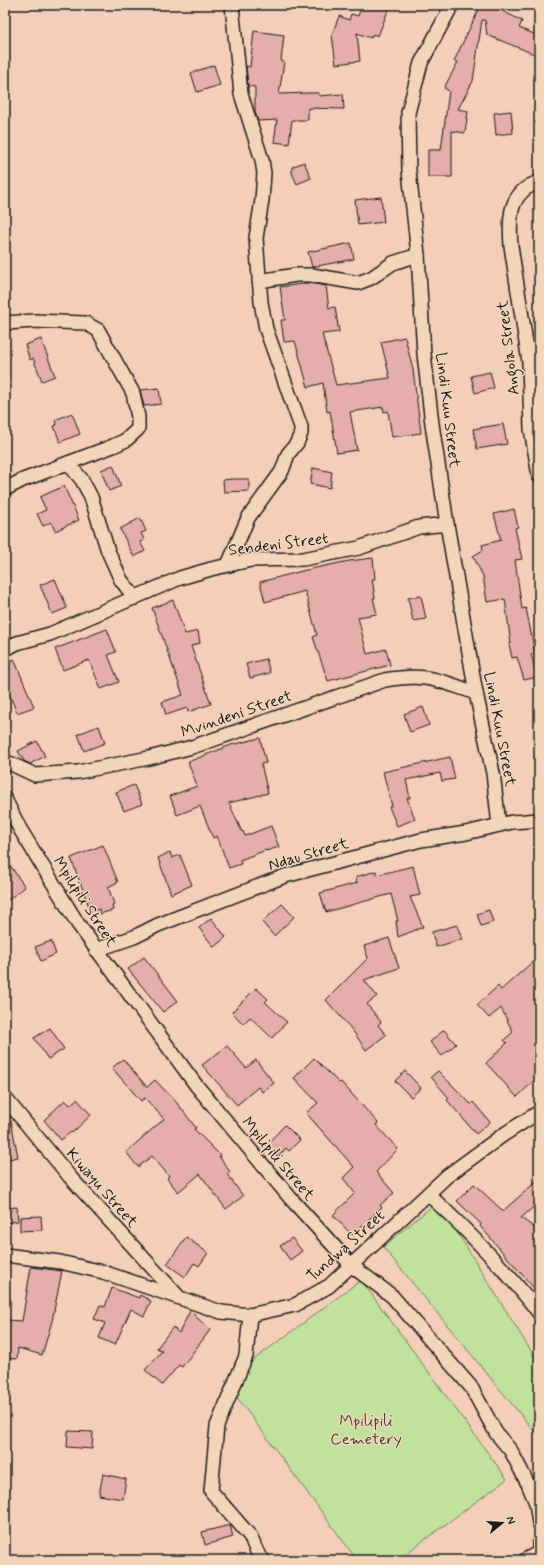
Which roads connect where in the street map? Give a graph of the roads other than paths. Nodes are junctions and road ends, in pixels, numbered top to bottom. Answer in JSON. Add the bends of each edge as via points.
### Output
{"nodes":[{"id":1,"x":232,"y":5,"type":"edge"},
{"id":2,"x":452,"y":5,"type":"edge"},
{"id":3,"x":539,"y":182,"type":"edge"},
{"id":4,"x":418,"y":255,"type":"junction"},
{"id":5,"x":259,"y":281,"type":"junction"},
{"id":6,"x":5,"y":323,"type":"edge"},
{"id":7,"x":68,"y":463,"type":"junction"},
{"id":8,"x":539,"y":476,"type":"edge"},
{"id":9,"x":5,"y":489,"type":"edge"},
{"id":10,"x":446,"y":524,"type":"junction"},
{"id":11,"x":228,"y":566,"type":"junction"},
{"id":12,"x":135,"y":598,"type":"junction"},
{"id":13,"x":5,"y":649,"type":"edge"},
{"id":14,"x":476,"y":694,"type":"junction"},
{"id":15,"x":5,"y":761,"type":"edge"},
{"id":16,"x":5,"y":800,"type":"edge"},
{"id":17,"x":539,"y":820,"type":"edge"},
{"id":18,"x":499,"y":825,"type":"junction"},
{"id":19,"x":96,"y":950,"type":"junction"},
{"id":20,"x":5,"y":1098,"type":"edge"},
{"id":21,"x":538,"y":1115,"type":"edge"},
{"id":22,"x":428,"y":1194,"type":"junction"},
{"id":23,"x":5,"y":1255,"type":"edge"},
{"id":24,"x":352,"y":1266,"type":"junction"},
{"id":25,"x":178,"y":1297,"type":"junction"},
{"id":26,"x":539,"y":1313,"type":"edge"},
{"id":27,"x":250,"y":1315,"type":"junction"},
{"id":28,"x":539,"y":1523,"type":"edge"},
{"id":29,"x":539,"y":1552,"type":"edge"},
{"id":30,"x":263,"y":1560,"type":"edge"},
{"id":31,"x":525,"y":1560,"type":"edge"}],
"edges":[{"from":1,"to":5,"type":"street","via":[[241,94],[264,173],[256,238]]},
{"from":2,"to":4,"type":"street","name":"Lindi Kuu Street","via":[[421,63],[408,113],[409,171]]},
{"from":3,"to":8,"type":"street","name":"Angola Street","via":[[530,185],[519,194],[511,210],[510,229],[529,362],[531,429]]},
{"from":4,"to":5,"type":"street","via":[[392,263],[358,283],[311,275]]},
{"from":4,"to":10,"type":"street","name":"Lindi Kuu Street","via":[[424,354]]},
{"from":5,"to":11,"type":"street","via":[[266,329],[301,433],[288,454],[282,471],[248,518]]},
{"from":6,"to":7,"type":"street","via":[[85,323],[98,330],[133,393],[138,429],[126,440]]},
{"from":7,"to":9,"type":"street"},
{"from":7,"to":12,"type":"street","via":[[82,480],[91,497],[108,552],[121,580]]},
{"from":10,"to":11,"type":"street","name":"Sendeni Street","via":[[419,527],[359,548],[303,559],[251,560]]},
{"from":10,"to":14,"type":"street","name":"Lindi Kuu Street"},
{"from":11,"to":12,"type":"street","name":"Sendeni Street","via":[[180,578]]},
{"from":12,"to":13,"type":"street","name":"Sendeni Street","via":[[50,634]]},
{"from":14,"to":15,"type":"street","name":"Mvindeni Street","via":[[433,678],[405,677],[385,680],[192,747],[149,758],[78,772],[35,775]]},
{"from":14,"to":18,"type":"street","name":"Lindi Kuu Street","via":[[493,773]]},
{"from":16,"to":19,"type":"street","name":"Mpilipili Street","via":[[20,829]]},
{"from":17,"to":18,"type":"street","name":"Ndau Street"},
{"from":18,"to":19,"type":"street","name":"Ndau Street","via":[[449,837],[421,840],[285,876]]},
{"from":19,"to":24,"type":"street","name":"Mpilipili Street","via":[[196,1085],[292,1200]]},
{"from":20,"to":25,"type":"street","name":"Kiwayu Street","via":[[70,1177]]},
{"from":21,"to":22,"type":"street","name":"Tundwa Street","via":[[482,1150]]},
{"from":22,"to":24,"type":"street","name":"Tundwa Street"},
{"from":22,"to":26,"type":"street","via":[[507,1273]]},
{"from":23,"to":25,"type":"street","name":"Tundwa Street","via":[[67,1263]]},
{"from":24,"to":27,"type":"street","name":"Tundwa Street","via":[[312,1297],[295,1305]]},
{"from":24,"to":28,"type":"street","name":"Mpilipili Street","via":[[392,1296],[471,1387],[528,1484],[536,1502]]},
{"from":25,"to":27,"type":"street","name":"Tundwa Street","via":[[221,1312]]},
{"from":27,"to":30,"type":"street","via":[[246,1356],[217,1426],[211,1491],[250,1536],[258,1556]]},
{"from":29,"to":31,"type":"street"}]}
